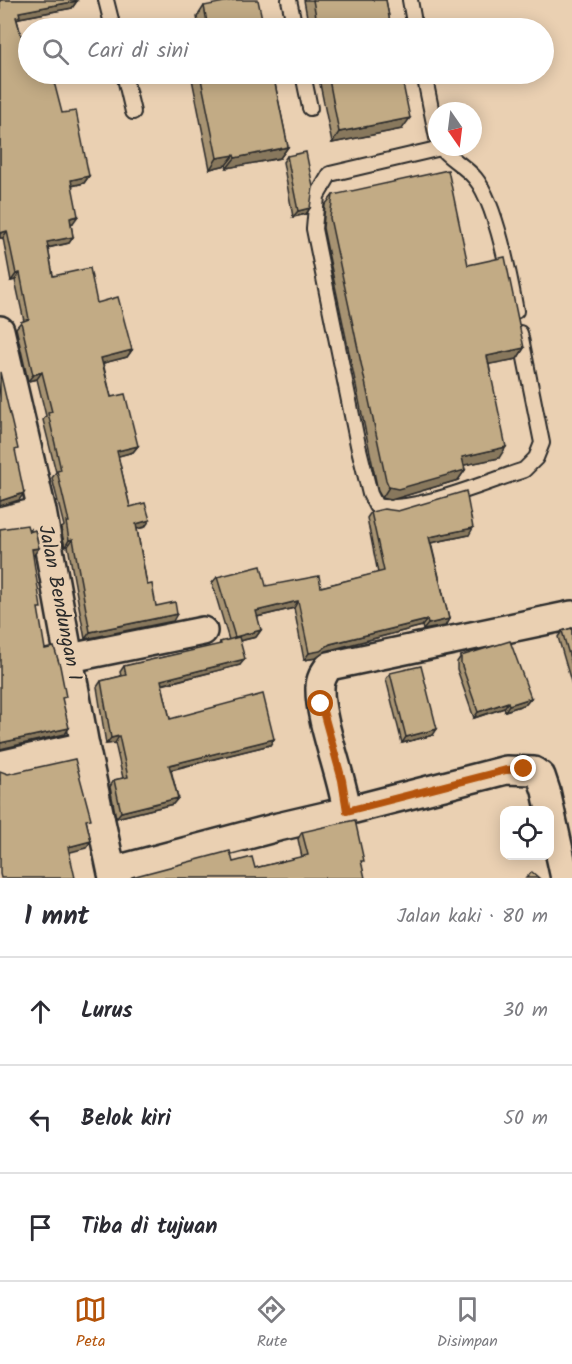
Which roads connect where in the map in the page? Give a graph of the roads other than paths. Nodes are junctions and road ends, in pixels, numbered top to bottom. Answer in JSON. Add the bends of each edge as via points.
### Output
{"nodes":[{"id":1,"x":106,"y":0,"type":"edge"},
{"id":2,"x":289,"y":0,"type":"edge"},
{"id":3,"x":410,"y":0,"type":"edge"},
{"id":4,"x":110,"y":18,"type":"edge"},
{"id":5,"x":293,"y":18,"type":"edge"},
{"id":6,"x":413,"y":18,"type":"edge"},
{"id":7,"x":126,"y":84,"type":"edge"},
{"id":8,"x":305,"y":84,"type":"edge"},
{"id":9,"x":426,"y":84,"type":"edge"},
{"id":10,"x":430,"y":102,"type":"edge"},
{"id":11,"x":310,"y":108,"type":"dead end"},
{"id":12,"x":133,"y":112,"type":"dead end"},
{"id":13,"x":439,"y":144,"type":"edge"},
{"id":14,"x":0,"y":330,"type":"edge"},
{"id":15,"x":42,"y":511,"type":"junction"},
{"id":16,"x":0,"y":521,"type":"edge"},
{"id":17,"x":572,"y":615,"type":"edge"},
{"id":18,"x":203,"y":631,"type":"dead end"},
{"id":19,"x":70,"y":658,"type":"junction"},
{"id":20,"x":85,"y":746,"type":"junction"},
{"id":21,"x":0,"y":765,"type":"edge"},
{"id":22,"x":347,"y":811,"type":"junction"},
{"id":23,"x":112,"y":875,"type":"edge"},
{"id":24,"x":565,"y":878,"type":"edge"}],
"edges":[{"from":1,"to":4,"type":"lane"},
{"from":2,"to":5,"type":"lane"},
{"from":3,"to":6,"type":"lane"},
{"from":7,"to":12,"type":"lane"},
{"from":8,"to":11,"type":"lane"},
{"from":9,"to":10,"type":"lane"},
{"from":13,"to":13,"type":"lane","via":[[330,174],[316,196],[314,229],[358,445],[376,506],[392,509],[524,470],[536,458],[542,443],[510,277],[487,198],[475,178]]},
{"from":14,"to":15,"type":"street","name":"Jalan Bendungan I"},
{"from":15,"to":16,"type":"street"},
{"from":15,"to":19,"type":"street","name":"Jalan Bendungan I"},
{"from":17,"to":22,"type":"street","via":[[329,666],[320,686],[321,704]]},
{"from":18,"to":19,"type":"street"},
{"from":19,"to":20,"type":"street","name":"Jalan Bendungan I"},
{"from":20,"to":21,"type":"street"},
{"from":20,"to":23,"type":"street","name":"Jalan Bendungan I"},
{"from":22,"to":23,"type":"street"},
{"from":22,"to":24,"type":"street","via":[[506,770],[534,771],[541,776],[546,791]]}]}
